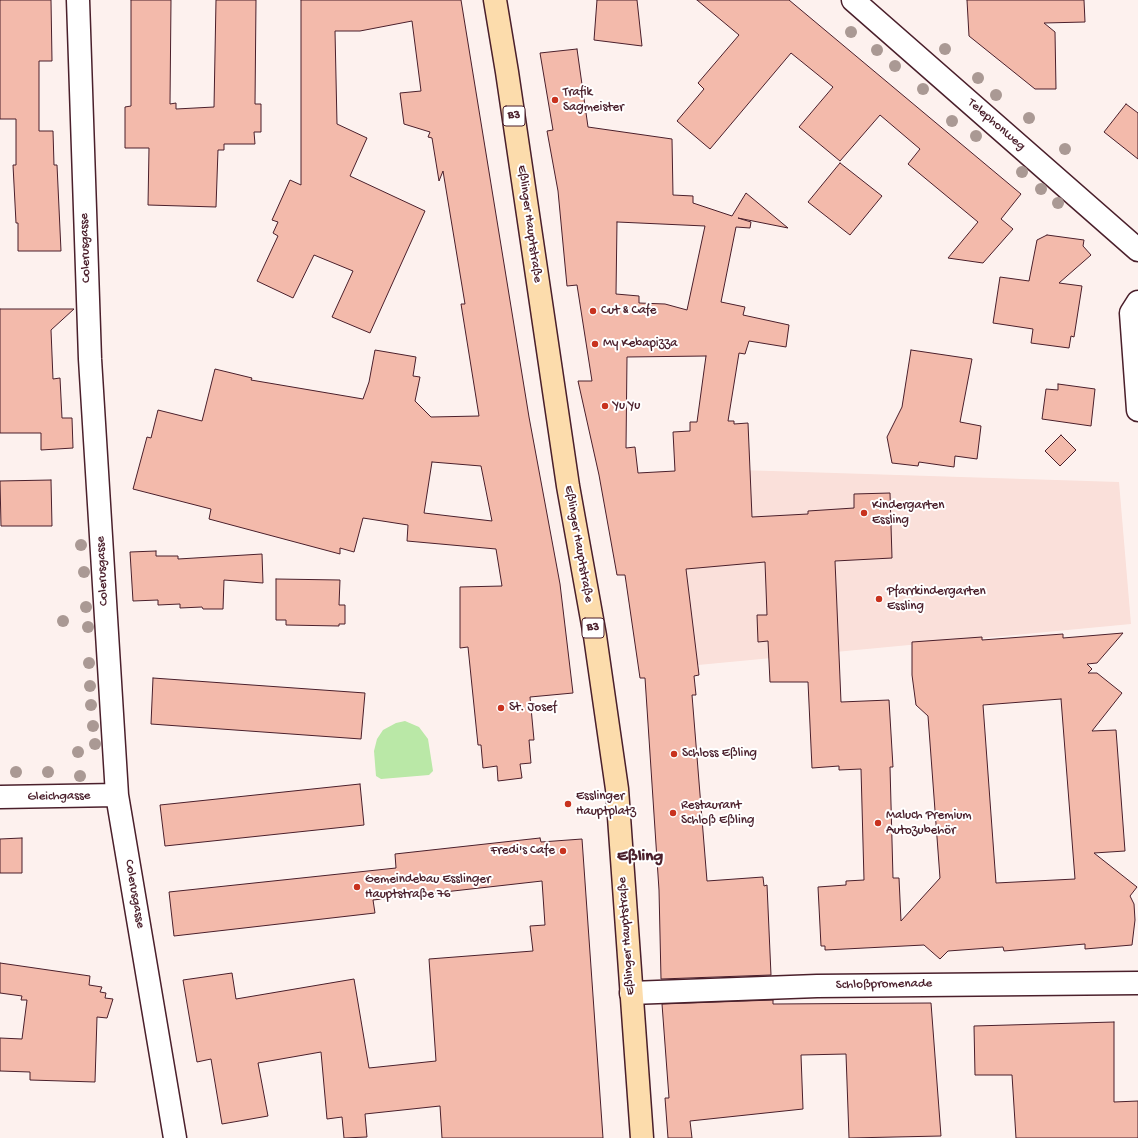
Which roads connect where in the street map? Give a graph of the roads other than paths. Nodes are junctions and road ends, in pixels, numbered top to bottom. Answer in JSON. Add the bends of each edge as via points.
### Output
{"nodes":[{"id":1,"x":78,"y":0,"type":"edge"},
{"id":2,"x":495,"y":0,"type":"edge"},
{"id":3,"x":853,"y":0,"type":"edge"},
{"id":4,"x":1138,"y":250,"type":"edge"},
{"id":5,"x":1138,"y":302,"type":"edge"},
{"id":6,"x":1138,"y":410,"type":"edge"},
{"id":7,"x":117,"y":795,"type":"junction"},
{"id":8,"x":0,"y":797,"type":"edge"},
{"id":9,"x":1138,"y":983,"type":"edge"},
{"id":10,"x":631,"y":993,"type":"junction"},
{"id":11,"x":175,"y":1138,"type":"edge"},
{"id":12,"x":642,"y":1138,"type":"edge"}],
"edges":[{"from":1,"to":7,"type":"street","name":"Colerusgasse","via":[[90,366]]},
{"from":2,"to":10,"type":"main road","name":"Eßlinger Hauptstraße","number":"B3","via":[[568,486],[595,636],[617,789]]},
{"from":3,"to":4,"type":"street","name":"Telephonweg"},
{"from":5,"to":6,"type":"street","via":[[1131,313]]},
{"from":7,"to":8,"type":"street","name":"Gleichgasse"},
{"from":7,"to":11,"type":"street","name":"Colerusgasse"},
{"from":9,"to":10,"type":"street","name":"Schloßpromenade","via":[[818,986]]},
{"from":10,"to":12,"type":"main road","name":"Eßlinger Hauptstraße","number":"B3"}]}
